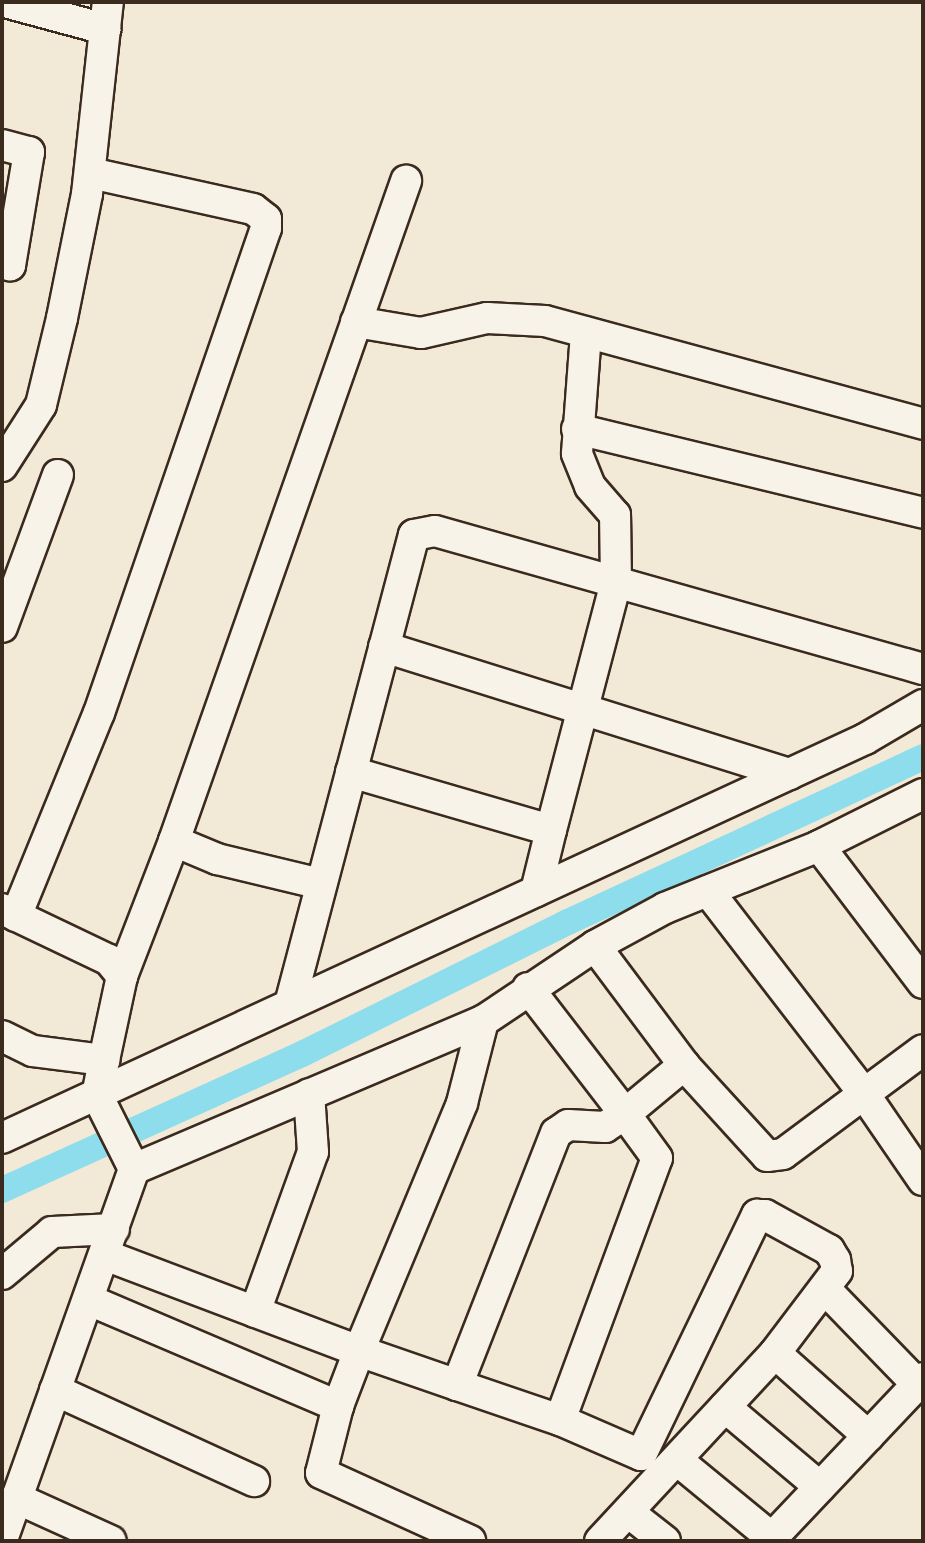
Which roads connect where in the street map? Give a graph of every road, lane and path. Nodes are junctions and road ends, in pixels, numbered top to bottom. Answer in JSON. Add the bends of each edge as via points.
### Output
{"nodes":[{"id":1,"x":5,"y":2,"type":"edge"},
{"id":2,"x":98,"y":17,"type":"edge"},
{"id":3,"x":2,"y":145,"type":"edge"},
{"id":4,"x":90,"y":173,"type":"junction"},
{"id":5,"x":406,"y":181,"type":"dead end"},
{"id":6,"x":2,"y":262,"type":"edge"},
{"id":7,"x":356,"y":322,"type":"junction"},
{"id":8,"x":586,"y":332,"type":"junction"},
{"id":9,"x":923,"y":424,"type":"edge"},
{"id":10,"x":577,"y":429,"type":"junction"},
{"id":11,"x":2,"y":466,"type":"edge"},
{"id":12,"x":58,"y":475,"type":"dead end"},
{"id":13,"x":923,"y":513,"type":"edge"},
{"id":14,"x":616,"y":583,"type":"junction"},
{"id":15,"x":2,"y":627,"type":"edge"},
{"id":16,"x":384,"y":647,"type":"junction"},
{"id":17,"x":923,"y":669,"type":"edge"},
{"id":18,"x":923,"y":705,"type":"edge"},
{"id":19,"x":582,"y":709,"type":"junction"},
{"id":20,"x":351,"y":772,"type":"junction"},
{"id":21,"x":790,"y":774,"type":"junction"},
{"id":22,"x":923,"y":794,"type":"edge"},
{"id":23,"x":551,"y":830,"type":"junction"},
{"id":24,"x":174,"y":841,"type":"junction"},
{"id":25,"x":819,"y":846,"type":"junction"},
{"id":26,"x":321,"y":884,"type":"junction"},
{"id":27,"x":536,"y":891,"type":"junction"},
{"id":28,"x":708,"y":891,"type":"junction"},
{"id":29,"x":9,"y":913,"type":"edge"},
{"id":30,"x":595,"y":946,"type":"junction"},
{"id":31,"x":122,"y":976,"type":"junction"},
{"id":32,"x":923,"y":983,"type":"edge"},
{"id":33,"x":528,"y":988,"type":"junction"},
{"id":34,"x":290,"y":1004,"type":"junction"},
{"id":35,"x":483,"y":1021,"type":"junction"},
{"id":36,"x":2,"y":1036,"type":"edge"},
{"id":37,"x":923,"y":1050,"type":"edge"},
{"id":38,"x":104,"y":1060,"type":"junction"},
{"id":39,"x":684,"y":1065,"type":"junction"},
{"id":40,"x":862,"y":1091,"type":"junction"},
{"id":41,"x":309,"y":1094,"type":"junction"},
{"id":42,"x":97,"y":1095,"type":"junction"},
{"id":43,"x":625,"y":1114,"type":"junction"},
{"id":44,"x":2,"y":1138,"type":"edge"},
{"id":45,"x":134,"y":1169,"type":"junction"},
{"id":46,"x":923,"y":1180,"type":"edge"},
{"id":47,"x":110,"y":1242,"type":"junction"},
{"id":48,"x":14,"y":1245,"type":"edge"},
{"id":49,"x":2,"y":1274,"type":"edge"},
{"id":50,"x":825,"y":1289,"type":"junction"},
{"id":51,"x":89,"y":1300,"type":"junction"},
{"id":52,"x":255,"y":1312,"type":"junction"},
{"id":53,"x":359,"y":1351,"type":"junction"},
{"id":54,"x":775,"y":1353,"type":"junction"},
{"id":55,"x":920,"y":1381,"type":"edge"},
{"id":56,"x":457,"y":1385,"type":"junction"},
{"id":57,"x":55,"y":1390,"type":"junction"},
{"id":58,"x":338,"y":1406,"type":"junction"},
{"id":59,"x":725,"y":1407,"type":"junction"},
{"id":60,"x":560,"y":1420,"type":"junction"},
{"id":61,"x":868,"y":1436,"type":"junction"},
{"id":62,"x":641,"y":1455,"type":"junction"},
{"id":63,"x":672,"y":1465,"type":"junction"},
{"id":64,"x":254,"y":1481,"type":"dead end"},
{"id":65,"x":820,"y":1487,"type":"junction"},
{"id":66,"x":16,"y":1498,"type":"junction"},
{"id":67,"x":628,"y":1512,"type":"junction"},
{"id":68,"x":2,"y":1540,"type":"edge"},
{"id":69,"x":771,"y":1540,"type":"edge"},
{"id":70,"x":111,"y":1541,"type":"edge"},
{"id":71,"x":470,"y":1541,"type":"edge"},
{"id":72,"x":600,"y":1541,"type":"edge"},
{"id":73,"x":665,"y":1541,"type":"edge"}],
"edges":[{"from":1,"to":2,"type":"street","via":[[50,14]]},
{"from":2,"to":4,"type":"street"},
{"from":3,"to":6,"type":"street","via":[[29,152],[10,265]]},
{"from":4,"to":11,"type":"street","via":[[41,405]]},
{"from":4,"to":29,"type":"street","via":[[253,209],[266,219],[266,228],[99,713]]},
{"from":5,"to":7,"type":"street"},
{"from":7,"to":8,"type":"street","via":[[421,333],[511,317]]},
{"from":7,"to":24,"type":"street"},
{"from":8,"to":9,"type":"street"},
{"from":8,"to":10,"type":"street"},
{"from":10,"to":13,"type":"street"},
{"from":10,"to":14,"type":"street","via":[[580,469],[615,515]]},
{"from":12,"to":15,"type":"street"},
{"from":14,"to":16,"type":"street","via":[[423,531],[414,535],[408,548]]},
{"from":14,"to":17,"type":"street"},
{"from":14,"to":19,"type":"street"},
{"from":16,"to":19,"type":"street"},
{"from":16,"to":20,"type":"street"},
{"from":18,"to":21,"type":"street"},
{"from":19,"to":21,"type":"street"},
{"from":19,"to":23,"type":"street"},
{"from":20,"to":23,"type":"street"},
{"from":20,"to":26,"type":"street"},
{"from":21,"to":27,"type":"street"},
{"from":22,"to":25,"type":"street"},
{"from":23,"to":27,"type":"street"},
{"from":24,"to":26,"type":"street","via":[[217,859]]},
{"from":24,"to":31,"type":"street"},
{"from":25,"to":28,"type":"street"},
{"from":25,"to":32,"type":"street"},
{"from":26,"to":34,"type":"street"},
{"from":27,"to":34,"type":"street"},
{"from":28,"to":30,"type":"street"},
{"from":28,"to":40,"type":"street"},
{"from":29,"to":31,"type":"street","via":[[109,960]]},
{"from":30,"to":33,"type":"street"},
{"from":30,"to":39,"type":"street"},
{"from":31,"to":38,"type":"street"},
{"from":33,"to":35,"type":"street"},
{"from":33,"to":43,"type":"street"},
{"from":34,"to":42,"type":"street"},
{"from":35,"to":41,"type":"street"},
{"from":35,"to":53,"type":"street","via":[[462,1103]]},
{"from":36,"to":38,"type":"street","via":[[33,1051]]},
{"from":37,"to":40,"type":"street"},
{"from":38,"to":42,"type":"street"},
{"from":39,"to":40,"type":"street","via":[[767,1156],[783,1154]]},
{"from":39,"to":43,"type":"street"},
{"from":40,"to":46,"type":"street"},
{"from":41,"to":45,"type":"street"},
{"from":41,"to":52,"type":"street","via":[[313,1152]]},
{"from":42,"to":44,"type":"street"},
{"from":42,"to":45,"type":"street"},
{"from":43,"to":56,"type":"street","via":[[605,1127],[568,1125],[556,1133]]},
{"from":43,"to":60,"type":"street","via":[[657,1158]]},
{"from":45,"to":47,"type":"street"},
{"from":47,"to":48,"type":"street","via":[[64,1229]]},
{"from":47,"to":51,"type":"street"},
{"from":47,"to":52,"type":"street"},
{"from":48,"to":49,"type":"street"},
{"from":50,"to":54,"type":"street"},
{"from":50,"to":55,"type":"street"},
{"from":50,"to":62,"type":"street","via":[[837,1271],[829,1250],[757,1215]]},
{"from":51,"to":57,"type":"street"},
{"from":51,"to":58,"type":"street"},
{"from":52,"to":53,"type":"street"},
{"from":53,"to":56,"type":"street"},
{"from":53,"to":58,"type":"street"},
{"from":54,"to":59,"type":"street"},
{"from":54,"to":61,"type":"street"},
{"from":55,"to":61,"type":"street"},
{"from":56,"to":60,"type":"street"},
{"from":57,"to":64,"type":"street"},
{"from":57,"to":66,"type":"street"},
{"from":58,"to":71,"type":"street","via":[[321,1473]]},
{"from":59,"to":63,"type":"street"},
{"from":59,"to":65,"type":"street"},
{"from":60,"to":62,"type":"street"},
{"from":61,"to":65,"type":"street"},
{"from":62,"to":63,"type":"street"},
{"from":63,"to":67,"type":"street"},
{"from":63,"to":69,"type":"street"},
{"from":65,"to":69,"type":"street"},
{"from":66,"to":68,"type":"street"},
{"from":66,"to":70,"type":"street"},
{"from":67,"to":72,"type":"street"},
{"from":67,"to":73,"type":"street"}]}
